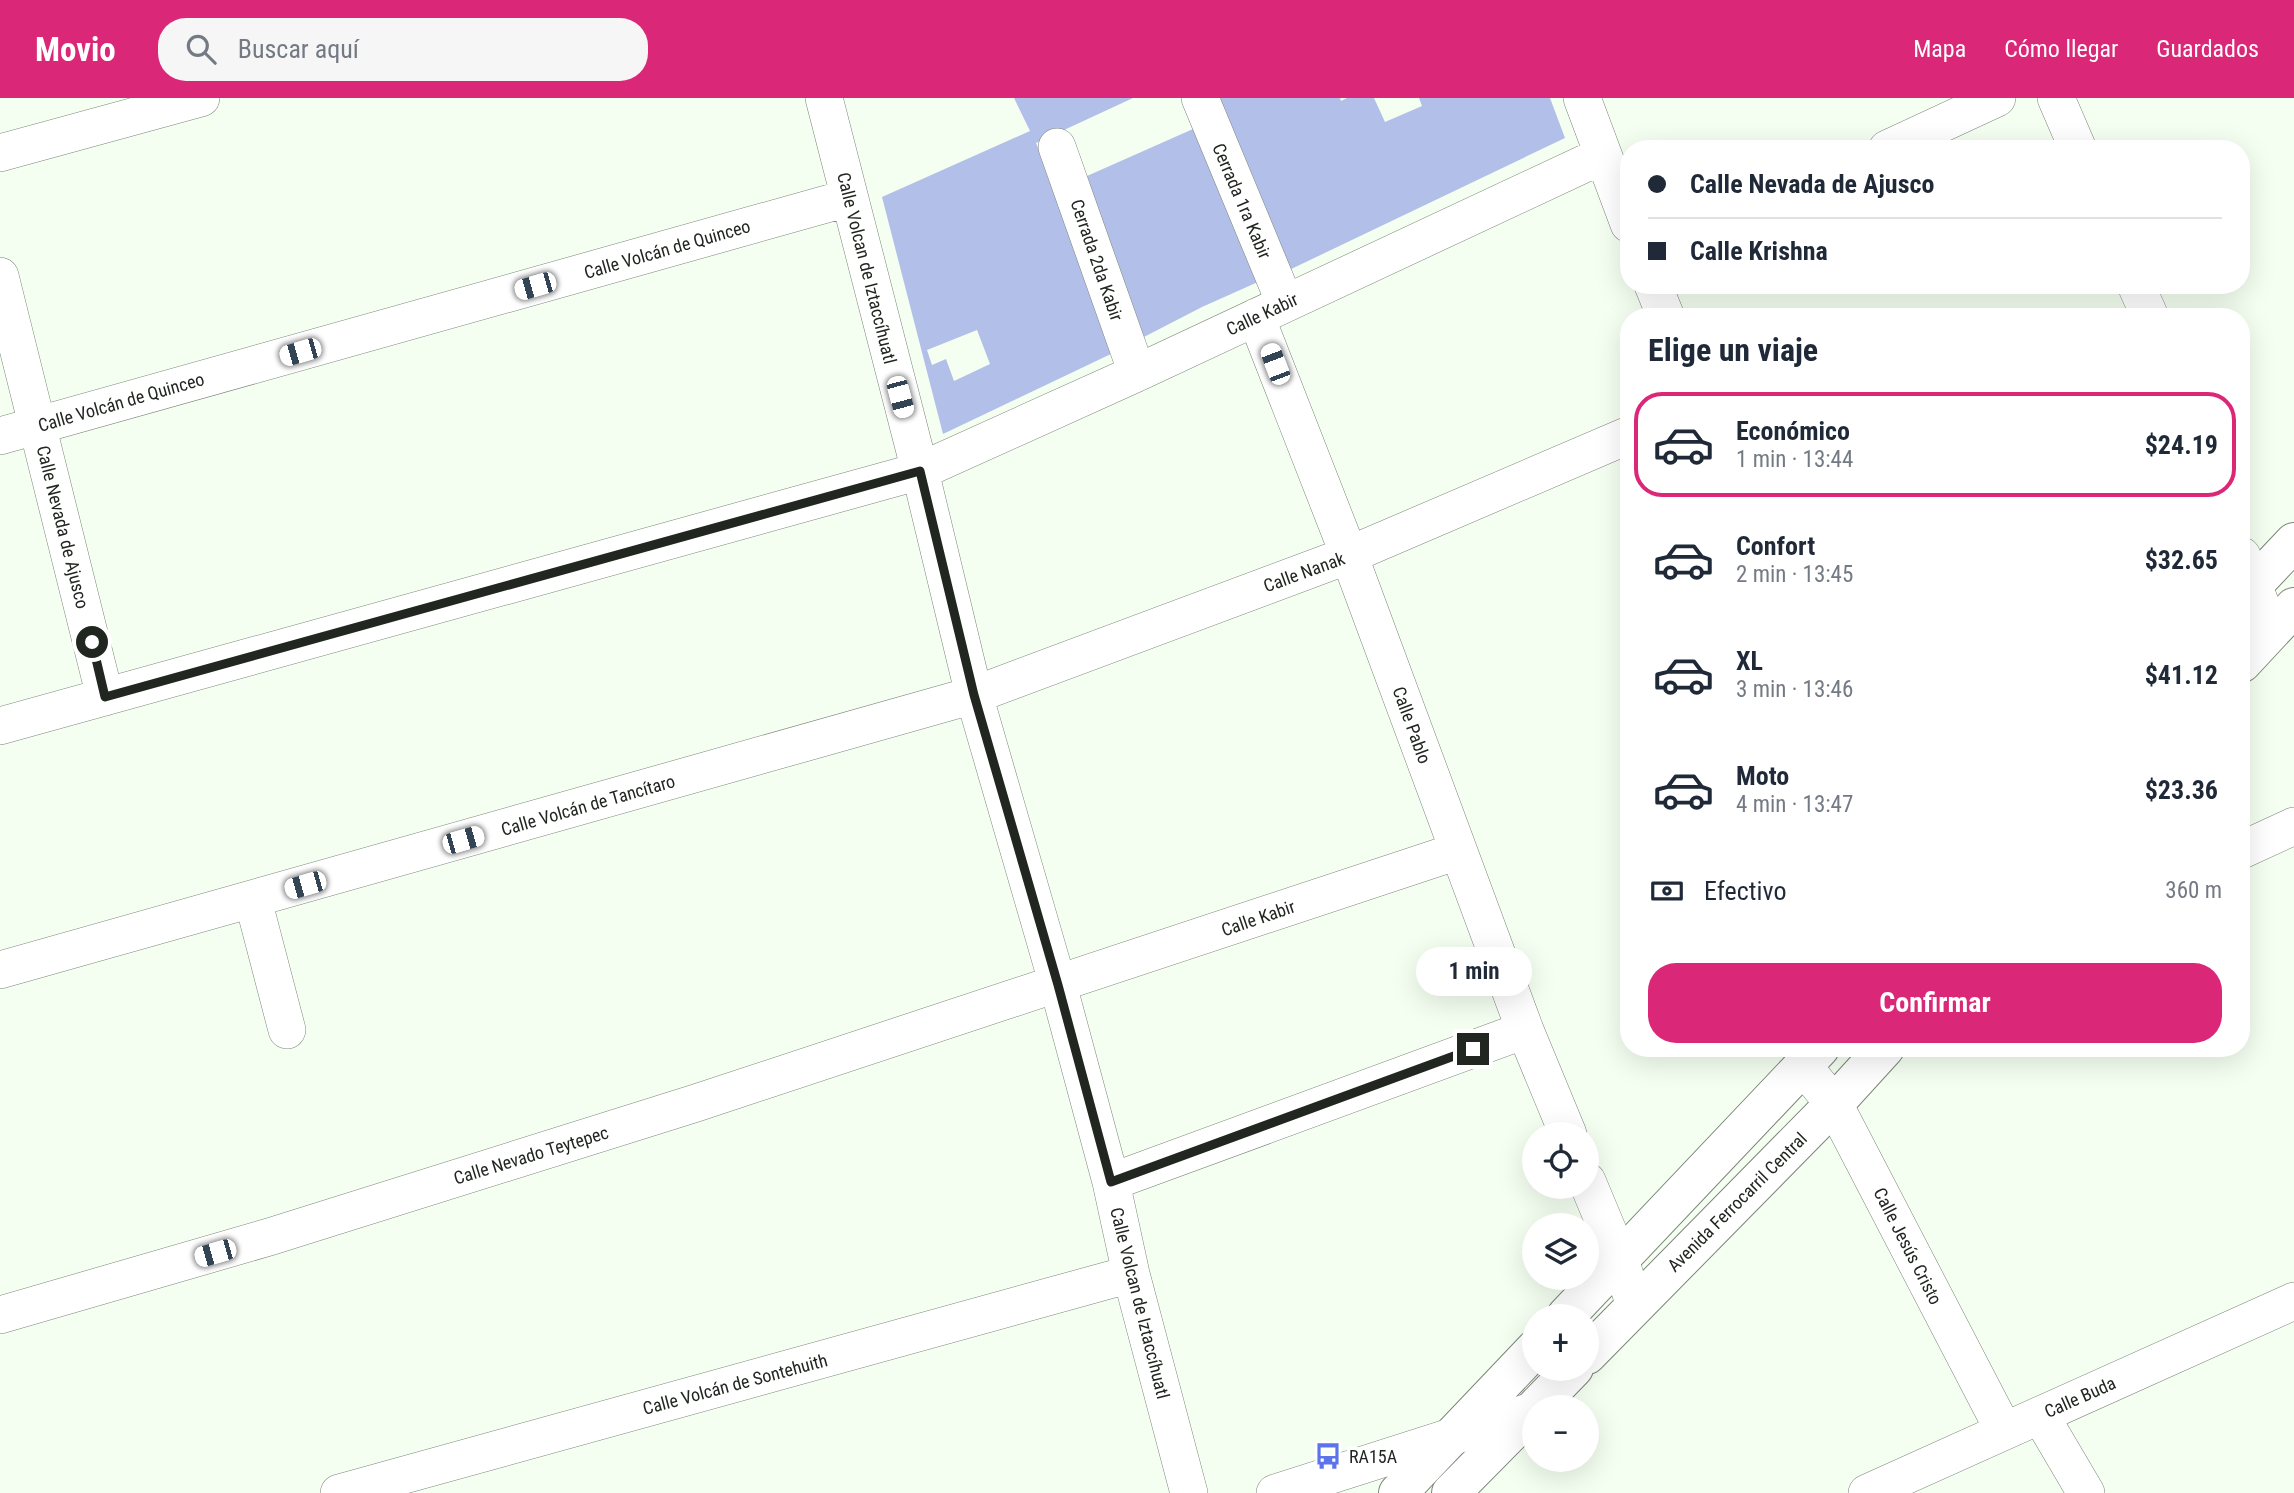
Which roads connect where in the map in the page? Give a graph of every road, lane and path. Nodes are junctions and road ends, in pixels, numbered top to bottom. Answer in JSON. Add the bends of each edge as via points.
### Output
{"nodes":[{"id":1,"x":201,"y":98,"type":"edge"},
{"id":2,"x":824,"y":98,"type":"edge"},
{"id":3,"x":1200,"y":98,"type":"edge"},
{"id":4,"x":1582,"y":98,"type":"edge"},
{"id":5,"x":1997,"y":98,"type":"edge"},
{"id":6,"x":2056,"y":98,"type":"edge"},
{"id":7,"x":1906,"y":140,"type":"edge"},
{"id":8,"x":2074,"y":140,"type":"edge"},
{"id":9,"x":1057,"y":147,"type":"dead end"},
{"id":10,"x":0,"y":153,"type":"edge"},
{"id":11,"x":1603,"y":155,"type":"junction"},
{"id":12,"x":848,"y":198,"type":"junction"},
{"id":13,"x":1620,"y":200,"type":"edge"},
{"id":14,"x":0,"y":276,"type":"edge"},
{"id":15,"x":1270,"y":310,"type":"junction"},
{"id":16,"x":1137,"y":373,"type":"junction"},
{"id":17,"x":39,"y":425,"type":"junction"},
{"id":18,"x":0,"y":436,"type":"edge"},
{"id":19,"x":1620,"y":439,"type":"edge"},
{"id":20,"x":920,"y":471,"type":"junction"},
{"id":21,"x":2294,"y":542,"type":"edge"},
{"id":22,"x":1349,"y":555,"type":"junction"},
{"id":23,"x":2250,"y":575,"type":"edge"},
{"id":24,"x":2250,"y":584,"type":"edge"},
{"id":25,"x":2283,"y":619,"type":"edge"},
{"id":26,"x":2250,"y":654,"type":"edge"},
{"id":27,"x":974,"y":695,"type":"junction"},
{"id":28,"x":105,"y":697,"type":"junction"},
{"id":29,"x":0,"y":726,"type":"edge"},
{"id":30,"x":2294,"y":826,"type":"edge"},
{"id":31,"x":2250,"y":846,"type":"edge"},
{"id":32,"x":1458,"y":850,"type":"junction"},
{"id":33,"x":253,"y":900,"type":"junction"},
{"id":34,"x":0,"y":970,"type":"edge"},
{"id":35,"x":1058,"y":985,"type":"junction"},
{"id":36,"x":287,"y":1030,"type":"dead end"},
{"id":37,"x":1525,"y":1030,"type":"junction"},
{"id":38,"x":1812,"y":1057,"type":"edge"},
{"id":39,"x":1877,"y":1057,"type":"edge"},
{"id":40,"x":1834,"y":1104,"type":"junction"},
{"id":41,"x":1563,"y":1122,"type":"edge"},
{"id":42,"x":1111,"y":1182,"type":"junction"},
{"id":43,"x":1595,"y":1199,"type":"edge"},
{"id":44,"x":1620,"y":1259,"type":"junction"},
{"id":45,"x":1131,"y":1274,"type":"junction"},
{"id":46,"x":2294,"y":1301,"type":"edge"},
{"id":47,"x":1577,"y":1304,"type":"edge"},
{"id":48,"x":1635,"y":1306,"type":"junction"},
{"id":49,"x":0,"y":1314,"type":"edge"},
{"id":50,"x":1599,"y":1342,"type":"edge"},
{"id":51,"x":1522,"y":1363,"type":"edge"},
{"id":52,"x":1561,"y":1381,"type":"edge"},
{"id":53,"x":1548,"y":1395,"type":"edge"},
{"id":54,"x":1522,"y":1413,"type":"edge"},
{"id":55,"x":2040,"y":1415,"type":"junction"},
{"id":56,"x":1522,"y":1421,"type":"edge"},
{"id":57,"x":2004,"y":1431,"type":"junction"},
{"id":58,"x":1451,"y":1437,"type":"junction"},
{"id":59,"x":339,"y":1493,"type":"edge"},
{"id":60,"x":1189,"y":1493,"type":"edge"},
{"id":61,"x":1275,"y":1493,"type":"edge"},
{"id":62,"x":1398,"y":1493,"type":"edge"},
{"id":63,"x":1451,"y":1493,"type":"edge"},
{"id":64,"x":1867,"y":1493,"type":"edge"},
{"id":65,"x":2086,"y":1493,"type":"edge"}],
"edges":[{"from":1,"to":10,"type":"street"},
{"from":2,"to":12,"type":"street","name":"Calle Volcan de Iztaccíhuatl"},
{"from":3,"to":15,"type":"street","name":"Cerrada 1ra Kabir"},
{"from":4,"to":11,"type":"street"},
{"from":5,"to":7,"type":"street"},
{"from":6,"to":8,"type":"street"},
{"from":9,"to":16,"type":"street","name":"Cerrada 2da Kabir"},
{"from":11,"to":13,"type":"street"},
{"from":11,"to":15,"type":"street","name":"Calle Kabir"},
{"from":12,"to":17,"type":"street","name":"Calle Volcán de Quinceo"},
{"from":12,"to":20,"type":"street","name":"Calle Volcan de Iztaccíhuatl"},
{"from":14,"to":17,"type":"street","name":"Calle Nevada de Ajusco"},
{"from":15,"to":16,"type":"street","name":"Calle Kabir"},
{"from":15,"to":22,"type":"street","name":"Calle Pablo"},
{"from":16,"to":20,"type":"street","name":"Calle Kabir"},
{"from":17,"to":18,"type":"street","name":"Calle Volcán de Quinceo"},
{"from":17,"to":28,"type":"street","name":"Calle Nevada de Ajusco"},
{"from":19,"to":22,"type":"street","name":"Calle Nanak"},
{"from":20,"to":27,"type":"street","name":"Calle Volcan de Iztaccíhuatl"},
{"from":20,"to":28,"type":"street","name":"Calle Kabir"},
{"from":21,"to":23,"type":"street"},
{"from":22,"to":27,"type":"street","name":"Calle Nanak"},
{"from":22,"to":32,"type":"street","name":"Calle Pablo"},
{"from":24,"to":25,"type":"street"},
{"from":25,"to":26,"type":"street"},
{"from":27,"to":33,"type":"street","name":"Calle Volcán de Tancítaro"},
{"from":27,"to":35,"type":"street","name":"Calle Volcan de Iztaccíhuatl"},
{"from":28,"to":29,"type":"street","name":"Calle Kabir"},
{"from":30,"to":31,"type":"street"},
{"from":32,"to":35,"type":"street","name":"Calle Kabir"},
{"from":32,"to":37,"type":"street","name":"Calle Pablo"},
{"from":33,"to":34,"type":"street","name":"Calle Volcán de Tancítaro"},
{"from":33,"to":36,"type":"street"},
{"from":35,"to":42,"type":"street","name":"Calle Volcan de Iztaccíhuatl"},
{"from":35,"to":49,"type":"street","name":"Calle Nevado Teytepec","via":[[269,1237]]},
{"from":37,"to":41,"type":"street","name":"Calle Pablo"},
{"from":37,"to":42,"type":"street"},
{"from":38,"to":40,"type":"street","name":"Calle Jesús Cristo"},
{"from":38,"to":44,"type":"street"},
{"from":39,"to":40,"type":"street","name":"Avenida Ferrocarril Central"},
{"from":40,"to":48,"type":"street","name":"Avenida Ferrocarril Central"},
{"from":40,"to":57,"type":"street","name":"Calle Jesús Cristo"},
{"from":42,"to":45,"type":"street","name":"Calle Volcan de Iztaccíhuatl"},
{"from":43,"to":44,"type":"street"},
{"from":44,"to":47,"type":"street"},
{"from":44,"to":48,"type":"street"},
{"from":45,"to":59,"type":"street","name":"Calle Volcán de Sontehuith"},
{"from":45,"to":60,"type":"street","name":"Calle Volcan de Iztaccíhuatl"},
{"from":46,"to":55,"type":"street","name":"Calle Buda"},
{"from":48,"to":50,"type":"street","name":"Avenida Ferrocarril Central"},
{"from":51,"to":58,"type":"street"},
{"from":52,"to":53,"type":"street"},
{"from":54,"to":58,"type":"street"},
{"from":55,"to":57,"type":"street","name":"Calle Buda"},
{"from":55,"to":65,"type":"street"},
{"from":56,"to":63,"type":"street"},
{"from":57,"to":64,"type":"street","name":"Calle Buda"},
{"from":58,"to":61,"type":"street"},
{"from":58,"to":62,"type":"street"}]}
